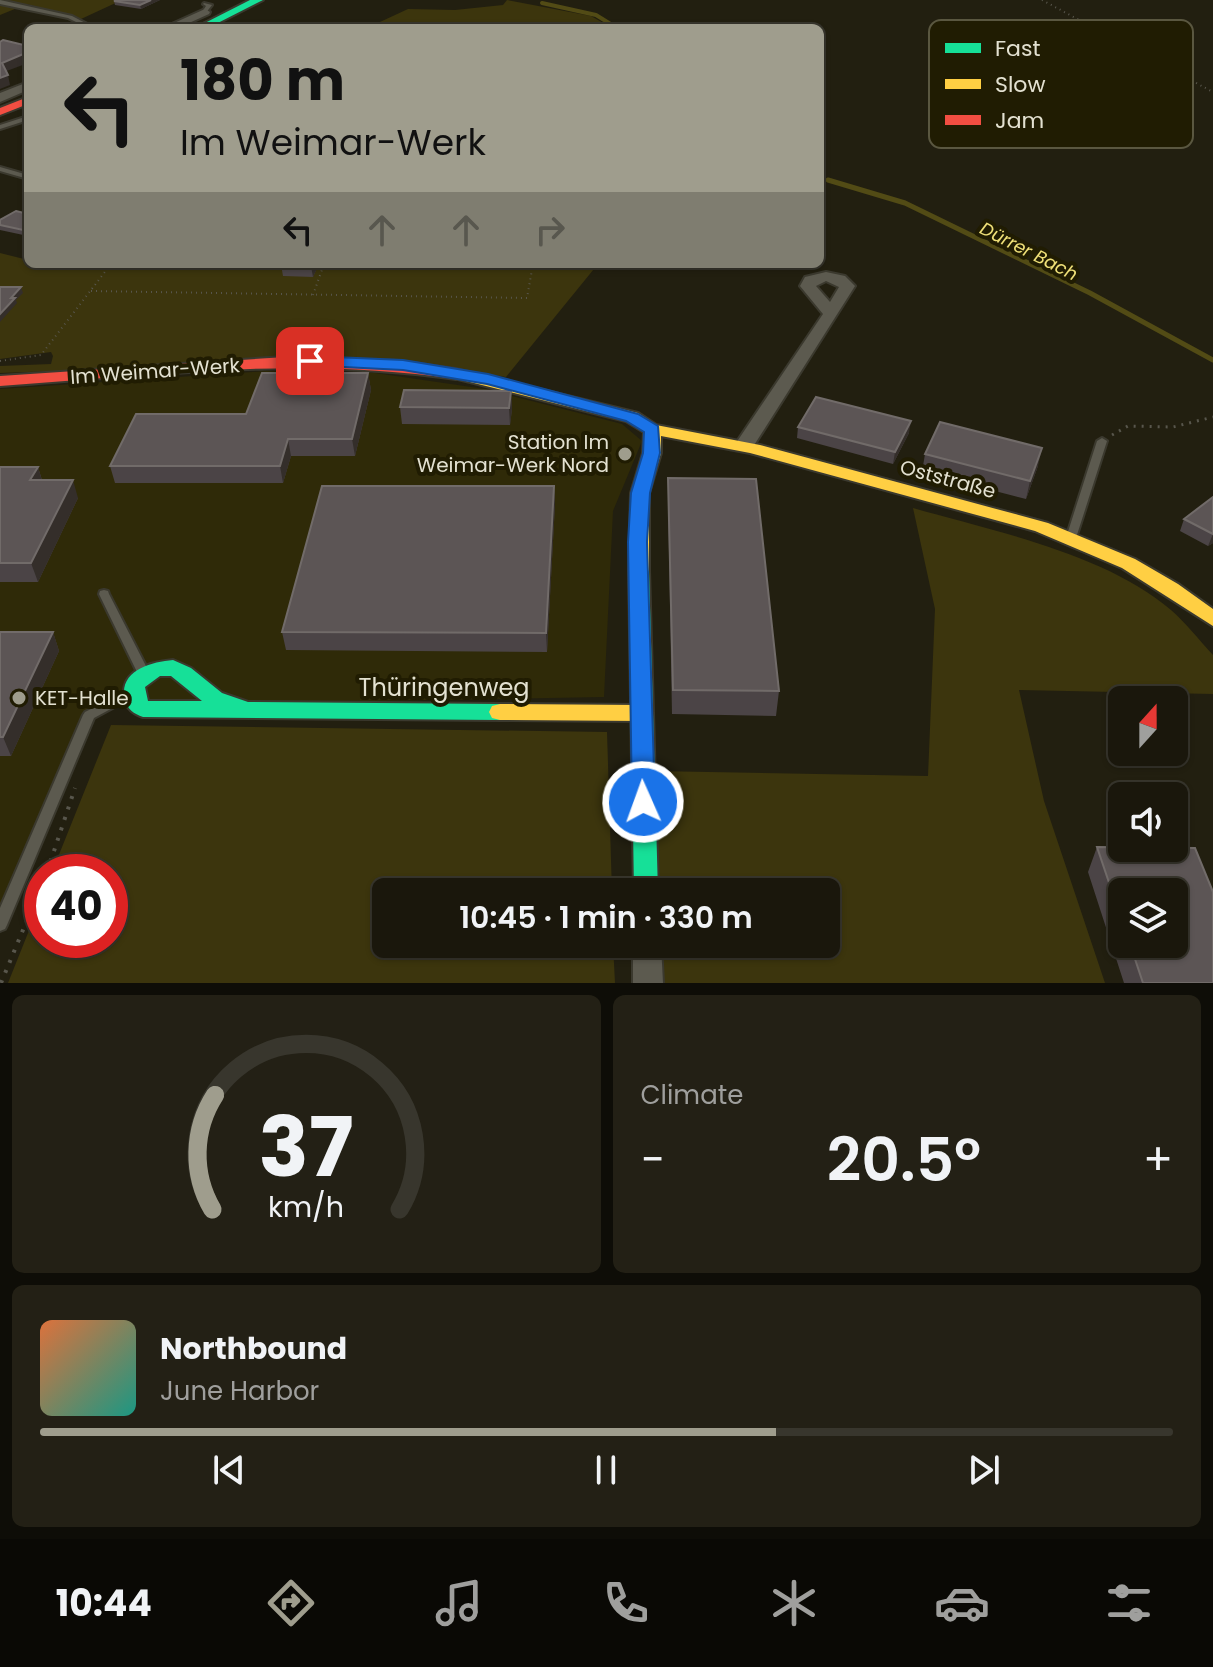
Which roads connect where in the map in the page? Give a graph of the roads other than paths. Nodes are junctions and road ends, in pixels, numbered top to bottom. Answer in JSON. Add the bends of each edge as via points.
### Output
{"nodes":[{"id":1,"x":258,"y":0,"type":"edge"},
{"id":2,"x":0,"y":2,"type":"edge"},
{"id":3,"x":204,"y":15,"type":"edge"},
{"id":4,"x":84,"y":24,"type":"edge"},
{"id":5,"x":180,"y":24,"type":"edge"},
{"id":6,"x":0,"y":84,"type":"edge"},
{"id":7,"x":17,"y":100,"type":"edge"},
{"id":8,"x":24,"y":119,"type":"edge"},
{"id":9,"x":0,"y":127,"type":"edge"},
{"id":10,"x":0,"y":169,"type":"edge"},
{"id":11,"x":24,"y":176,"type":"edge"},
{"id":12,"x":831,"y":314,"type":"dead end"},
{"id":13,"x":0,"y":381,"type":"edge"},
{"id":14,"x":652,"y":430,"type":"junction"},
{"id":15,"x":1102,"y":441,"type":"road end"},
{"id":16,"x":744,"y":446,"type":"junction"},
{"id":17,"x":1071,"y":538,"type":"junction"},
{"id":18,"x":104,"y":594,"type":"dead end"},
{"id":19,"x":1213,"y":619,"type":"edge"},
{"id":20,"x":144,"y":674,"type":"junction"},
{"id":21,"x":133,"y":692,"type":"junction"},
{"id":22,"x":248,"y":710,"type":"junction"},
{"id":23,"x":641,"y":713,"type":"junction"},
{"id":24,"x":646,"y":878,"type":"edge"},
{"id":25,"x":0,"y":925,"type":"edge"},
{"id":26,"x":647,"y":958,"type":"edge"},
{"id":27,"x":648,"y":983,"type":"edge"}],
"edges":[{"from":1,"to":3,"type":"street"},
{"from":2,"to":4,"type":"lane"},
{"from":3,"to":5,"type":"street"},
{"from":6,"to":7,"type":"street"},
{"from":8,"to":9,"type":"lane"},
{"from":10,"to":11,"type":"lane"},
{"from":12,"to":16,"type":"street"},
{"from":13,"to":14,"type":"street","name":"Im Weimar-Werk","via":[[267,362],[403,365],[488,379],[632,417]]},
{"from":14,"to":16,"type":"street","name":"Oststraße"},
{"from":14,"to":23,"type":"street","via":[[652,453],[640,493],[638,542]]},
{"from":15,"to":17,"type":"lane"},
{"from":16,"to":17,"type":"street","name":"Oststraße"},
{"from":17,"to":19,"type":"street","name":"Oststraße","via":[[1147,572]]},
{"from":18,"to":20,"type":"lane"},
{"from":20,"to":21,"type":"street"},
{"from":20,"to":22,"type":"street","name":"Thüringenweg","via":[[182,661],[208,694]]},
{"from":21,"to":22,"type":"street","name":"Thüringenweg","via":[[143,709]]},
{"from":21,"to":25,"type":"lane","via":[[89,715]]},
{"from":22,"to":23,"type":"street","name":"Thüringenweg"},
{"from":23,"to":24,"type":"street"},
{"from":26,"to":27,"type":"street"}]}
